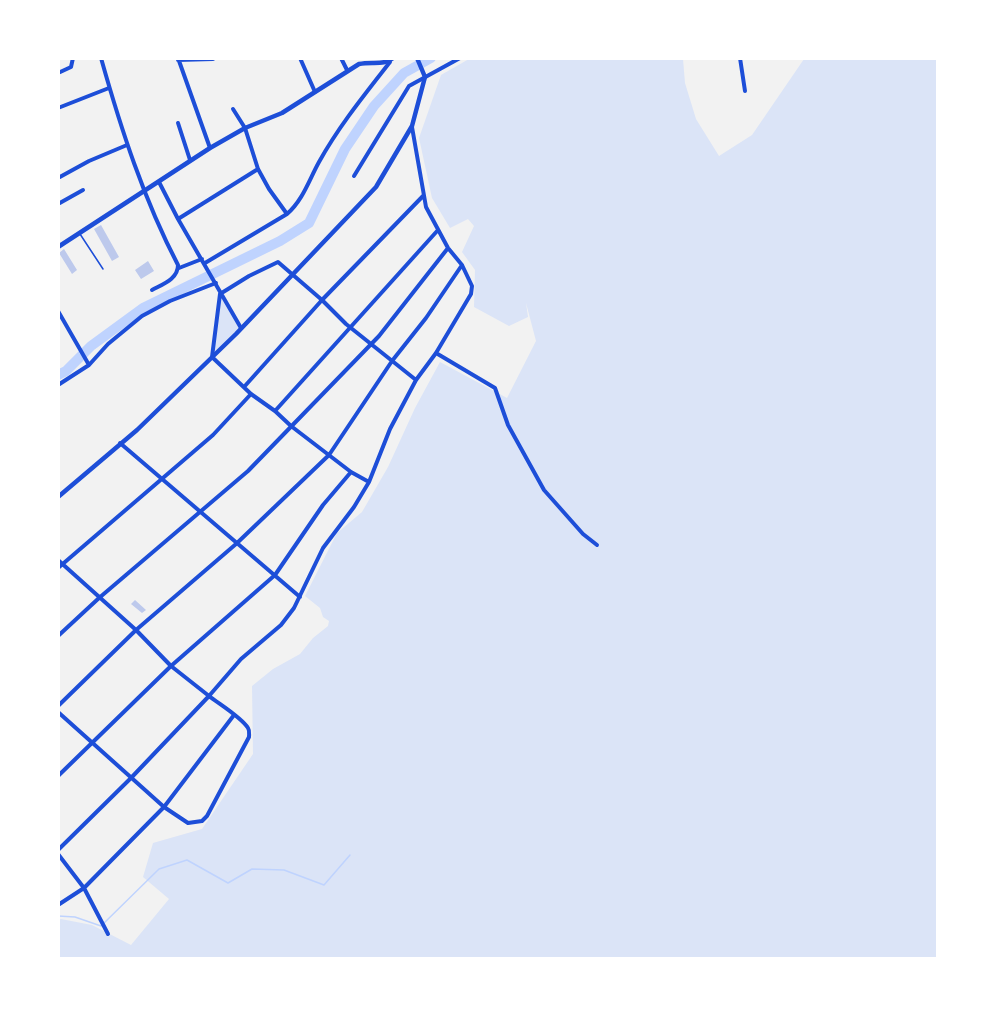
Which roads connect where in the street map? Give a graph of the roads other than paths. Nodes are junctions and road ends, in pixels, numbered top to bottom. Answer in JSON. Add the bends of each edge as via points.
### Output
{"nodes":[{"id":1,"x":73,"y":58,"type":"edge"},
{"id":2,"x":101,"y":58,"type":"edge"},
{"id":3,"x":300,"y":58,"type":"edge"},
{"id":4,"x":341,"y":58,"type":"edge"},
{"id":5,"x":417,"y":58,"type":"edge"},
{"id":6,"x":460,"y":58,"type":"edge"},
{"id":7,"x":740,"y":58,"type":"edge"},
{"id":8,"x":178,"y":59,"type":"edge"},
{"id":9,"x":213,"y":59,"type":"edge"},
{"id":10,"x":371,"y":60,"type":"edge"},
{"id":11,"x":391,"y":60,"type":"edge"},
{"id":12,"x":348,"y":70,"type":"junction"},
{"id":13,"x":58,"y":73,"type":"edge"},
{"id":14,"x":424,"y":74,"type":"junction"},
{"id":15,"x":110,"y":88,"type":"junction"},
{"id":16,"x":746,"y":91,"type":"dead end"},
{"id":17,"x":315,"y":92,"type":"junction"},
{"id":18,"x":58,"y":108,"type":"edge"},
{"id":19,"x":233,"y":109,"type":"dead end"},
{"id":20,"x":178,"y":123,"type":"dead end"},
{"id":21,"x":412,"y":126,"type":"junction"},
{"id":22,"x":245,"y":128,"type":"junction"},
{"id":23,"x":128,"y":144,"type":"junction"},
{"id":24,"x":210,"y":147,"type":"junction"},
{"id":25,"x":190,"y":160,"type":"junction"},
{"id":26,"x":258,"y":169,"type":"junction"},
{"id":27,"x":354,"y":176,"type":"dead end"},
{"id":28,"x":58,"y":178,"type":"edge"},
{"id":29,"x":159,"y":182,"type":"junction"},
{"id":30,"x":83,"y":190,"type":"dead end"},
{"id":31,"x":145,"y":191,"type":"junction"},
{"id":32,"x":423,"y":195,"type":"junction"},
{"id":33,"x":58,"y":204,"type":"edge"},
{"id":34,"x":287,"y":214,"type":"junction"},
{"id":35,"x":178,"y":219,"type":"junction"},
{"id":36,"x":438,"y":230,"type":"junction"},
{"id":37,"x":80,"y":234,"type":"junction"},
{"id":38,"x":58,"y":247,"type":"edge"},
{"id":39,"x":448,"y":248,"type":"junction"},
{"id":40,"x":204,"y":263,"type":"junction"},
{"id":41,"x":462,"y":265,"type":"junction"},
{"id":42,"x":179,"y":268,"type":"junction"},
{"id":43,"x":103,"y":269,"type":"dead end"},
{"id":44,"x":292,"y":275,"type":"junction"},
{"id":45,"x":216,"y":283,"type":"junction"},
{"id":46,"x":152,"y":290,"type":"dead end"},
{"id":47,"x":220,"y":294,"type":"junction"},
{"id":48,"x":322,"y":300,"type":"junction"},
{"id":49,"x":58,"y":311,"type":"edge"},
{"id":50,"x":242,"y":328,"type":"junction"},
{"id":51,"x":351,"y":328,"type":"junction"},
{"id":52,"x":371,"y":343,"type":"junction"},
{"id":53,"x":436,"y":353,"type":"junction"},
{"id":54,"x":213,"y":357,"type":"junction"},
{"id":55,"x":392,"y":361,"type":"junction"},
{"id":56,"x":89,"y":365,"type":"junction"},
{"id":57,"x":416,"y":380,"type":"junction"},
{"id":58,"x":58,"y":385,"type":"edge"},
{"id":59,"x":244,"y":387,"type":"junction"},
{"id":60,"x":251,"y":394,"type":"junction"},
{"id":61,"x":275,"y":411,"type":"junction"},
{"id":62,"x":291,"y":426,"type":"junction"},
{"id":63,"x":120,"y":443,"type":"junction"},
{"id":64,"x":329,"y":455,"type":"junction"},
{"id":65,"x":351,"y":472,"type":"junction"},
{"id":66,"x":161,"y":480,"type":"junction"},
{"id":67,"x":369,"y":482,"type":"junction"},
{"id":68,"x":58,"y":497,"type":"edge"},
{"id":69,"x":200,"y":511,"type":"junction"},
{"id":70,"x":236,"y":544,"type":"junction"},
{"id":71,"x":597,"y":545,"type":"dead end"},
{"id":72,"x":60,"y":564,"type":"edge"},
{"id":73,"x":274,"y":575,"type":"junction"},
{"id":74,"x":300,"y":597,"type":"junction"},
{"id":75,"x":99,"y":598,"type":"junction"},
{"id":76,"x":136,"y":630,"type":"junction"},
{"id":77,"x":58,"y":636,"type":"edge"},
{"id":78,"x":171,"y":666,"type":"junction"},
{"id":79,"x":209,"y":696,"type":"junction"},
{"id":80,"x":58,"y":706,"type":"edge"},
{"id":81,"x":58,"y":712,"type":"edge"},
{"id":82,"x":234,"y":715,"type":"junction"},
{"id":83,"x":92,"y":742,"type":"junction"},
{"id":84,"x":58,"y":776,"type":"edge"},
{"id":85,"x":132,"y":778,"type":"junction"},
{"id":86,"x":164,"y":807,"type":"junction"},
{"id":87,"x":58,"y":852,"type":"edge"},
{"id":88,"x":84,"y":888,"type":"junction"},
{"id":89,"x":58,"y":905,"type":"edge"},
{"id":90,"x":108,"y":934,"type":"dead end"}],
"edges":[{"from":1,"to":13,"type":"street","via":[[71,67]]},
{"from":2,"to":15,"type":"street"},
{"from":3,"to":17,"type":"street"},
{"from":4,"to":12,"type":"street"},
{"from":5,"to":14,"type":"street"},
{"from":6,"to":14,"type":"street"},
{"from":7,"to":16,"type":"street"},
{"from":8,"to":9,"type":"street"},
{"from":8,"to":24,"type":"street"},
{"from":10,"to":11,"type":"street","via":[[379,64]]},
{"from":10,"to":12,"type":"street"},
{"from":11,"to":34,"type":"street","via":[[347,118],[296,206]]},
{"from":12,"to":17,"type":"street"},
{"from":14,"to":21,"type":"street"},
{"from":14,"to":27,"type":"street","via":[[409,86]]},
{"from":15,"to":18,"type":"street"},
{"from":15,"to":23,"type":"street"},
{"from":17,"to":22,"type":"street","via":[[282,113]]},
{"from":19,"to":22,"type":"street"},
{"from":20,"to":25,"type":"street"},
{"from":21,"to":32,"type":"street"},
{"from":21,"to":44,"type":"street","via":[[376,187]]},
{"from":22,"to":24,"type":"street"},
{"from":22,"to":26,"type":"street"},
{"from":23,"to":28,"type":"street"},
{"from":23,"to":31,"type":"street"},
{"from":24,"to":25,"type":"street"},
{"from":25,"to":29,"type":"street"},
{"from":26,"to":34,"type":"street"},
{"from":26,"to":35,"type":"street"},
{"from":29,"to":31,"type":"street"},
{"from":29,"to":35,"type":"street"},
{"from":30,"to":33,"type":"street"},
{"from":31,"to":37,"type":"street"},
{"from":31,"to":42,"type":"street"},
{"from":32,"to":36,"type":"street"},
{"from":32,"to":48,"type":"street"},
{"from":34,"to":40,"type":"street"},
{"from":35,"to":40,"type":"street"},
{"from":36,"to":39,"type":"street"},
{"from":36,"to":51,"type":"street"},
{"from":37,"to":38,"type":"street"},
{"from":37,"to":43,"type":"lane"},
{"from":39,"to":41,"type":"street"},
{"from":39,"to":52,"type":"street"},
{"from":40,"to":42,"type":"street"},
{"from":40,"to":45,"type":"street"},
{"from":41,"to":53,"type":"street","via":[[472,286],[471,294]]},
{"from":41,"to":55,"type":"street"},
{"from":42,"to":46,"type":"street","via":[[168,282]]},
{"from":44,"to":47,"type":"street","via":[[278,262]]},
{"from":44,"to":48,"type":"street"},
{"from":44,"to":50,"type":"street"},
{"from":45,"to":47,"type":"street"},
{"from":45,"to":56,"type":"street","via":[[142,316]]},
{"from":47,"to":50,"type":"street"},
{"from":47,"to":54,"type":"street"},
{"from":48,"to":51,"type":"street"},
{"from":48,"to":59,"type":"street"},
{"from":49,"to":56,"type":"street"},
{"from":50,"to":54,"type":"street"},
{"from":51,"to":52,"type":"street"},
{"from":51,"to":61,"type":"street"},
{"from":52,"to":55,"type":"street"},
{"from":52,"to":62,"type":"street"},
{"from":53,"to":57,"type":"street"},
{"from":53,"to":71,"type":"street","via":[[495,388],[508,424],[544,490]]},
{"from":54,"to":59,"type":"street"},
{"from":54,"to":63,"type":"street"},
{"from":55,"to":57,"type":"street"},
{"from":55,"to":64,"type":"street"},
{"from":56,"to":58,"type":"street"},
{"from":57,"to":67,"type":"street","via":[[390,429]]},
{"from":59,"to":60,"type":"street"},
{"from":60,"to":61,"type":"street"},
{"from":60,"to":66,"type":"street","via":[[213,435]]},
{"from":61,"to":62,"type":"street"},
{"from":62,"to":64,"type":"street"},
{"from":62,"to":69,"type":"street","via":[[248,471]]},
{"from":63,"to":66,"type":"street"},
{"from":63,"to":68,"type":"street"},
{"from":64,"to":65,"type":"street"},
{"from":64,"to":70,"type":"street"},
{"from":65,"to":67,"type":"street"},
{"from":65,"to":73,"type":"street"},
{"from":66,"to":69,"type":"street"},
{"from":66,"to":72,"type":"street"},
{"from":67,"to":74,"type":"street","via":[[323,548]]},
{"from":69,"to":70,"type":"street"},
{"from":69,"to":75,"type":"street"},
{"from":70,"to":73,"type":"street"},
{"from":70,"to":76,"type":"street"},
{"from":72,"to":75,"type":"street"},
{"from":73,"to":74,"type":"street"},
{"from":73,"to":78,"type":"street"},
{"from":74,"to":79,"type":"street","via":[[281,625],[241,659]]},
{"from":75,"to":76,"type":"street"},
{"from":75,"to":77,"type":"street"},
{"from":76,"to":78,"type":"street"},
{"from":76,"to":80,"type":"street"},
{"from":78,"to":79,"type":"street"},
{"from":78,"to":83,"type":"street"},
{"from":79,"to":82,"type":"street"},
{"from":79,"to":85,"type":"street"},
{"from":81,"to":83,"type":"street"},
{"from":82,"to":86,"type":"street"},
{"from":82,"to":86,"type":"street","via":[[249,728],[249,737],[207,816],[188,823]]},
{"from":83,"to":84,"type":"street"},
{"from":83,"to":85,"type":"street"},
{"from":85,"to":86,"type":"street"},
{"from":85,"to":87,"type":"street"},
{"from":86,"to":88,"type":"street"},
{"from":87,"to":88,"type":"street"},
{"from":88,"to":89,"type":"street"},
{"from":88,"to":90,"type":"street"}]}
